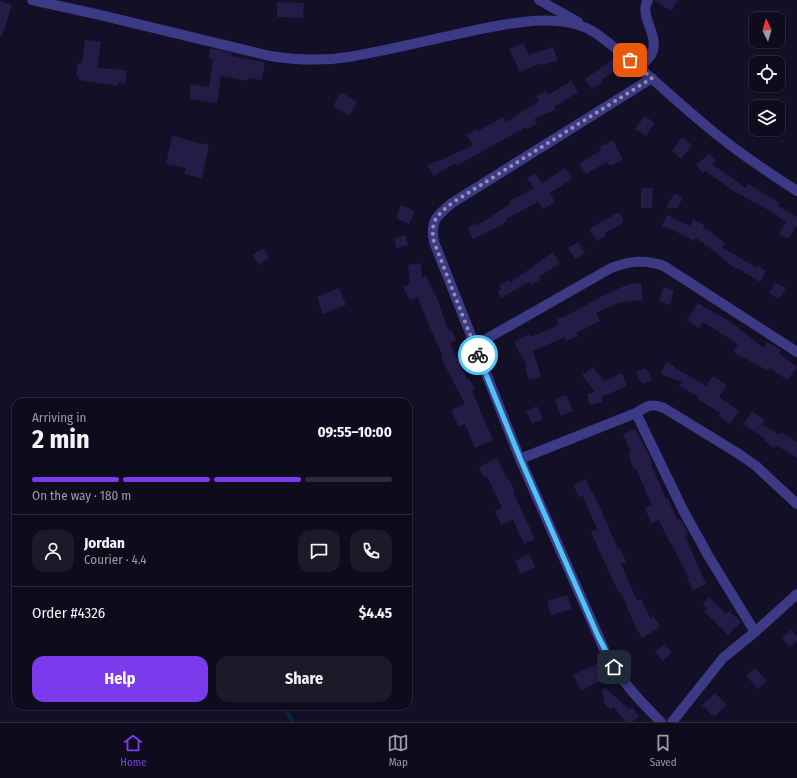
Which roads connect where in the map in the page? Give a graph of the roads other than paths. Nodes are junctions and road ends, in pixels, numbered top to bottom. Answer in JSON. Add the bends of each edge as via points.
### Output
{"nodes":[{"id":1,"x":32,"y":0,"type":"edge"},
{"id":2,"x":539,"y":0,"type":"edge"},
{"id":3,"x":648,"y":0,"type":"edge"},
{"id":4,"x":585,"y":27,"type":"junction"},
{"id":5,"x":640,"y":68,"type":"junction"},
{"id":6,"x":652,"y":78,"type":"junction"},
{"id":7,"x":797,"y":191,"type":"edge"},
{"id":8,"x":474,"y":346,"type":"junction"},
{"id":9,"x":797,"y":352,"type":"edge"},
{"id":10,"x":636,"y":413,"type":"junction"},
{"id":11,"x":520,"y":458,"type":"junction"},
{"id":12,"x":797,"y":504,"type":"edge"},
{"id":13,"x":797,"y":594,"type":"edge"},
{"id":14,"x":755,"y":632,"type":"junction"},
{"id":15,"x":661,"y":722,"type":"edge"},
{"id":16,"x":672,"y":722,"type":"edge"}],
"edges":[{"from":1,"to":4,"type":"street","via":[[289,59],[347,57],[527,22],[559,22]]},
{"from":2,"to":4,"type":"street"},
{"from":3,"to":5,"type":"street","via":[[645,10],[654,41],[652,53]]},
{"from":4,"to":5,"type":"street"},
{"from":5,"to":6,"type":"street"},
{"from":6,"to":7,"type":"street","via":[[735,149]]},
{"from":6,"to":8,"type":"street","via":[[452,203],[435,220],[432,230],[434,242]]},
{"from":8,"to":9,"type":"street","via":[[611,268],[633,261],[643,261],[664,266]]},
{"from":8,"to":11,"type":"street"},
{"from":10,"to":11,"type":"street"},
{"from":10,"to":12,"type":"street","via":[[648,406],[664,408],[756,466]]},
{"from":10,"to":14,"type":"street","via":[[683,510]]},
{"from":11,"to":15,"type":"street","via":[[608,658],[632,693]]},
{"from":13,"to":14,"type":"street"},
{"from":14,"to":16,"type":"street","via":[[723,658]]}]}
